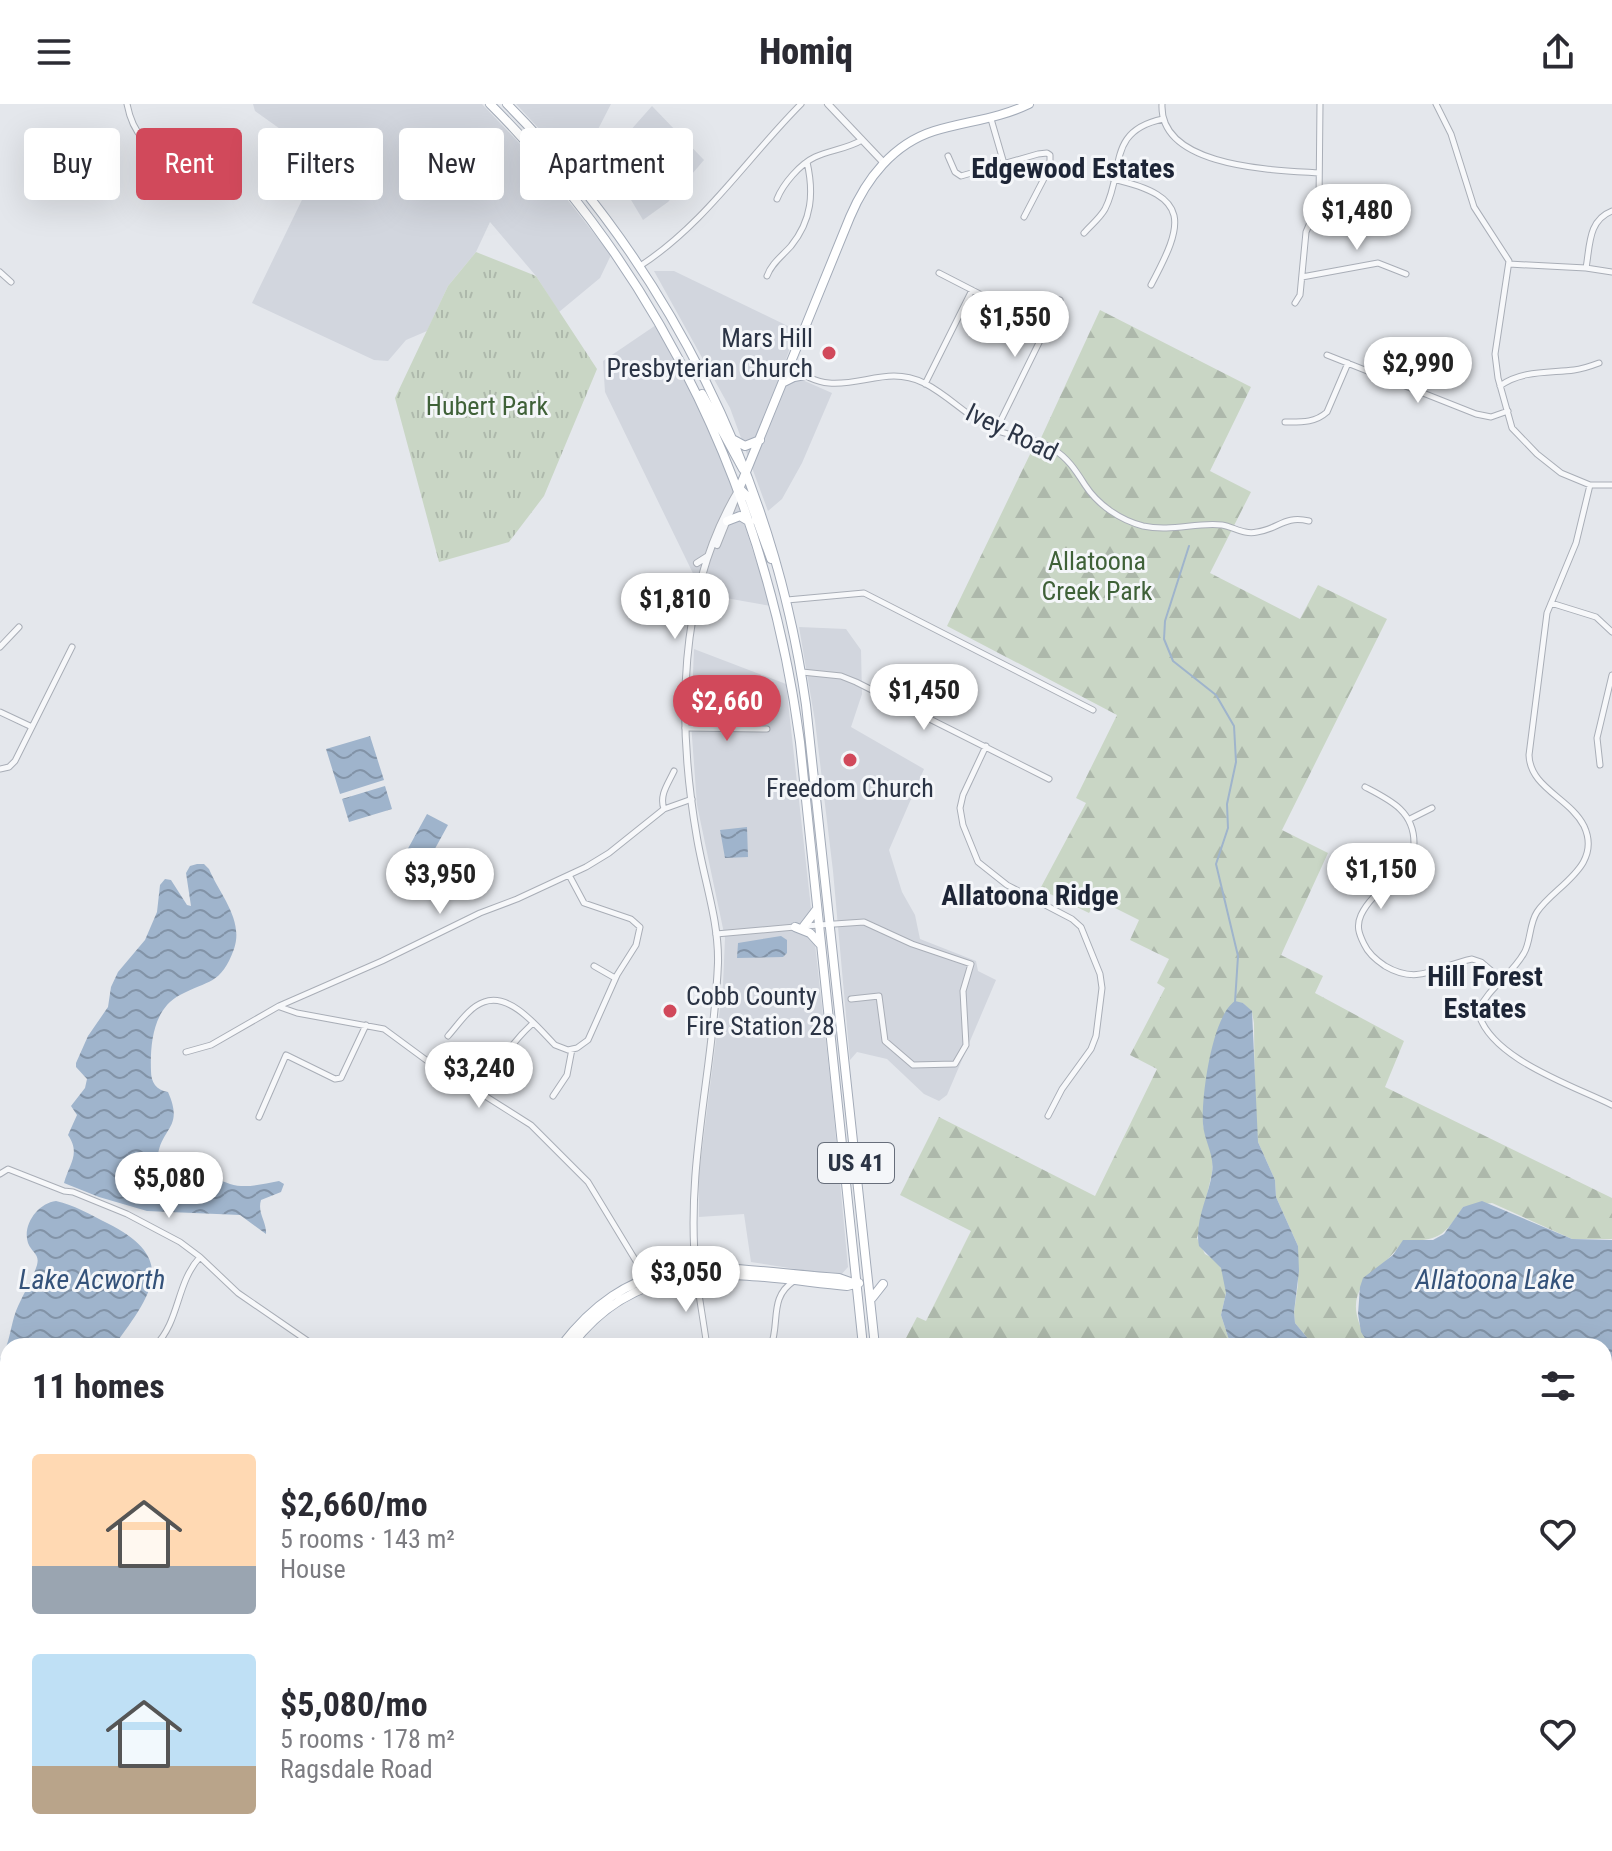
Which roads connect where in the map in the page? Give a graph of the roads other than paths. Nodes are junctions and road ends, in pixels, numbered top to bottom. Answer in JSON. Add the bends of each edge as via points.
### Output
{"nodes":[{"id":1,"x":127,"y":104,"type":"edge"},
{"id":2,"x":490,"y":104,"type":"edge"},
{"id":3,"x":507,"y":104,"type":"edge"},
{"id":4,"x":801,"y":104,"type":"edge"},
{"id":5,"x":828,"y":104,"type":"edge"},
{"id":6,"x":1029,"y":104,"type":"edge"},
{"id":7,"x":1162,"y":104,"type":"edge"},
{"id":8,"x":1320,"y":104,"type":"edge"},
{"id":9,"x":1436,"y":104,"type":"edge"},
{"id":10,"x":991,"y":119,"type":"junction"},
{"id":11,"x":1163,"y":119,"type":"junction"},
{"id":12,"x":136,"y":128,"type":"edge"},
{"id":13,"x":862,"y":140,"type":"junction"},
{"id":14,"x":872,"y":150,"type":"junction"},
{"id":15,"x":948,"y":156,"type":"dead end"},
{"id":16,"x":807,"y":162,"type":"junction"},
{"id":17,"x":884,"y":163,"type":"junction"},
{"id":18,"x":1004,"y":164,"type":"junction"},
{"id":19,"x":1319,"y":173,"type":"junction"},
{"id":20,"x":874,"y":174,"type":"junction"},
{"id":21,"x":1007,"y":174,"type":"dead end"},
{"id":22,"x":1113,"y":179,"type":"junction"},
{"id":23,"x":777,"y":199,"type":"dead end"},
{"id":24,"x":1612,"y":211,"type":"edge"},
{"id":25,"x":1024,"y":217,"type":"dead end"},
{"id":26,"x":1084,"y":233,"type":"dead end"},
{"id":27,"x":1509,"y":264,"type":"junction"},
{"id":28,"x":640,"y":266,"type":"junction"},
{"id":29,"x":1586,"y":268,"type":"junction"},
{"id":30,"x":0,"y":272,"type":"edge"},
{"id":31,"x":1612,"y":272,"type":"edge"},
{"id":32,"x":939,"y":273,"type":"dead end"},
{"id":33,"x":1406,"y":274,"type":"dead end"},
{"id":34,"x":767,"y":276,"type":"dead end"},
{"id":35,"x":1302,"y":277,"type":"junction"},
{"id":36,"x":11,"y":282,"type":"dead end"},
{"id":37,"x":1151,"y":285,"type":"dead end"},
{"id":38,"x":972,"y":290,"type":"junction"},
{"id":39,"x":1060,"y":300,"type":"dead end"},
{"id":40,"x":1295,"y":303,"type":"dead end"},
{"id":41,"x":1046,"y":328,"type":"junction"},
{"id":42,"x":1327,"y":355,"type":"dead end"},
{"id":43,"x":1348,"y":363,"type":"junction"},
{"id":44,"x":1599,"y":363,"type":"dead end"},
{"id":45,"x":790,"y":367,"type":"junction"},
{"id":46,"x":688,"y":375,"type":"junction"},
{"id":47,"x":805,"y":375,"type":"junction"},
{"id":48,"x":783,"y":383,"type":"junction"},
{"id":49,"x":925,"y":384,"type":"junction"},
{"id":50,"x":1500,"y":386,"type":"junction"},
{"id":51,"x":1508,"y":411,"type":"junction"},
{"id":52,"x":1285,"y":422,"type":"dead end"},
{"id":53,"x":996,"y":430,"type":"junction"},
{"id":54,"x":760,"y":439,"type":"junction"},
{"id":55,"x":734,"y":440,"type":"junction"},
{"id":56,"x":747,"y":471,"type":"junction"},
{"id":57,"x":1590,"y":485,"type":"junction"},
{"id":58,"x":1612,"y":485,"type":"edge"},
{"id":59,"x":739,"y":489,"type":"junction"},
{"id":60,"x":727,"y":521,"type":"junction"},
{"id":61,"x":1309,"y":521,"type":"dead end"},
{"id":62,"x":750,"y":522,"type":"junction"},
{"id":63,"x":708,"y":556,"type":"junction"},
{"id":64,"x":697,"y":563,"type":"dead end"},
{"id":65,"x":706,"y":566,"type":"junction"},
{"id":66,"x":780,"y":576,"type":"junction"},
{"id":67,"x":787,"y":600,"type":"junction"},
{"id":68,"x":1551,"y":603,"type":"junction"},
{"id":69,"x":19,"y":627,"type":"dead end"},
{"id":70,"x":1612,"y":632,"type":"edge"},
{"id":71,"x":0,"y":647,"type":"edge"},
{"id":72,"x":72,"y":647,"type":"dead end"},
{"id":73,"x":802,"y":672,"type":"junction"},
{"id":74,"x":1612,"y":675,"type":"edge"},
{"id":75,"x":1093,"y":710,"type":"dead end"},
{"id":76,"x":0,"y":712,"type":"edge"},
{"id":77,"x":32,"y":727,"type":"junction"},
{"id":78,"x":685,"y":728,"type":"junction"},
{"id":79,"x":767,"y":729,"type":"dead end"},
{"id":80,"x":986,"y":746,"type":"junction"},
{"id":81,"x":1600,"y":765,"type":"dead end"},
{"id":82,"x":0,"y":769,"type":"edge"},
{"id":83,"x":674,"y":771,"type":"dead end"},
{"id":84,"x":1049,"y":779,"type":"dead end"},
{"id":85,"x":1365,"y":787,"type":"dead end"},
{"id":86,"x":692,"y":799,"type":"junction"},
{"id":87,"x":1432,"y":808,"type":"dead end"},
{"id":88,"x":664,"y":809,"type":"junction"},
{"id":89,"x":1410,"y":819,"type":"junction"},
{"id":90,"x":810,"y":837,"type":"junction"},
{"id":91,"x":569,"y":875,"type":"junction"},
{"id":92,"x":817,"y":908,"type":"junction"},
{"id":93,"x":834,"y":923,"type":"junction"},
{"id":94,"x":819,"y":925,"type":"junction"},
{"id":95,"x":800,"y":926,"type":"junction"},
{"id":96,"x":716,"y":934,"type":"junction"},
{"id":97,"x":822,"y":945,"type":"junction"},
{"id":98,"x":594,"y":966,"type":"dead end"},
{"id":99,"x":615,"y":978,"type":"junction"},
{"id":100,"x":1501,"y":979,"type":"junction"},
{"id":101,"x":851,"y":999,"type":"dead end"},
{"id":102,"x":279,"y":1006,"type":"junction"},
{"id":103,"x":840,"y":1019,"type":"junction"},
{"id":104,"x":533,"y":1023,"type":"junction"},
{"id":105,"x":367,"y":1024,"type":"junction"},
{"id":106,"x":448,"y":1036,"type":"dead end"},
{"id":107,"x":572,"y":1049,"type":"junction"},
{"id":108,"x":186,"y":1052,"type":"dead end"},
{"id":109,"x":482,"y":1094,"type":"junction"},
{"id":110,"x":553,"y":1096,"type":"dead end"},
{"id":111,"x":1612,"y":1105,"type":"edge"},
{"id":112,"x":1048,"y":1116,"type":"dead end"},
{"id":113,"x":259,"y":1117,"type":"dead end"},
{"id":114,"x":0,"y":1174,"type":"edge"},
{"id":115,"x":846,"y":1183,"type":"junction"},
{"id":116,"x":853,"y":1248,"type":"junction"},
{"id":117,"x":200,"y":1257,"type":"junction"},
{"id":118,"x":695,"y":1257,"type":"junction"},
{"id":119,"x":714,"y":1266,"type":"junction"},
{"id":120,"x":642,"y":1271,"type":"junction"},
{"id":121,"x":696,"y":1271,"type":"junction"},
{"id":122,"x":655,"y":1276,"type":"junction"},
{"id":123,"x":771,"y":1278,"type":"junction"},
{"id":124,"x":839,"y":1278,"type":"junction"},
{"id":125,"x":794,"y":1281,"type":"junction"},
{"id":126,"x":638,"y":1283,"type":"junction"},
{"id":127,"x":860,"y":1284,"type":"junction"},
{"id":128,"x":883,"y":1284,"type":"dead end"},
{"id":129,"x":781,"y":1291,"type":"junction"},
{"id":130,"x":870,"y":1302,"type":"junction"},
{"id":131,"x":161,"y":1338,"type":"edge"},
{"id":132,"x":303,"y":1338,"type":"edge"},
{"id":133,"x":568,"y":1338,"type":"edge"},
{"id":134,"x":577,"y":1338,"type":"edge"},
{"id":135,"x":706,"y":1338,"type":"edge"},
{"id":136,"x":773,"y":1338,"type":"edge"},
{"id":137,"x":863,"y":1338,"type":"edge"},
{"id":138,"x":874,"y":1338,"type":"edge"}],
"edges":[{"from":1,"to":12,"type":"street"},
{"from":2,"to":46,"type":"main road","number":"US 41","via":[[590,218]]},
{"from":3,"to":28,"type":"main road","number":"US 41","via":[[568,171]]},
{"from":4,"to":28,"type":"street","via":[[679,239]]},
{"from":5,"to":13,"type":"street"},
{"from":6,"to":10,"type":"main road"},
{"from":7,"to":11,"type":"street"},
{"from":8,"to":19,"type":"street"},
{"from":9,"to":27,"type":"street","via":[[1474,207]]},
{"from":10,"to":17,"type":"main road","via":[[924,135]]},
{"from":10,"to":18,"type":"street"},
{"from":11,"to":19,"type":"street","via":[[1179,143],[1199,152],[1247,167]]},
{"from":11,"to":22,"type":"street","via":[[1145,124],[1124,142]]},
{"from":13,"to":14,"type":"street"},
{"from":13,"to":16,"type":"street"},
{"from":14,"to":17,"type":"street"},
{"from":14,"to":20,"type":"street"},
{"from":15,"to":18,"type":"street","via":[[958,175]]},
{"from":16,"to":23,"type":"street"},
{"from":16,"to":34,"type":"street","via":[[812,203],[793,243]]},
{"from":17,"to":20,"type":"main road"},
{"from":18,"to":21,"type":"street"},
{"from":18,"to":25,"type":"street","via":[[1050,155],[1050,167]]},
{"from":19,"to":35,"type":"street","via":[[1319,202],[1306,232]]},
{"from":20,"to":45,"type":"main road","via":[[855,205]]},
{"from":22,"to":26,"type":"street","via":[[1105,209]]},
{"from":22,"to":37,"type":"street","via":[[1153,190],[1170,206],[1172,246]]},
{"from":24,"to":29,"type":"street","via":[[1593,227]]},
{"from":27,"to":29,"type":"street"},
{"from":27,"to":50,"type":"street","via":[[1495,354]]},
{"from":28,"to":55,"type":"main road","number":"US 41","via":[[689,347]]},
{"from":29,"to":31,"type":"street"},
{"from":30,"to":36,"type":"street"},
{"from":32,"to":38,"type":"street"},
{"from":33,"to":35,"type":"street","via":[[1378,263]]},
{"from":35,"to":40,"type":"street"},
{"from":38,"to":41,"type":"street"},
{"from":38,"to":49,"type":"street"},
{"from":39,"to":41,"type":"street"},
{"from":41,"to":53,"type":"street"},
{"from":42,"to":43,"type":"street"},
{"from":43,"to":51,"type":"street","via":[[1476,414],[1491,417]]},
{"from":43,"to":52,"type":"street","via":[[1327,412],[1303,422]]},
{"from":44,"to":50,"type":"street","via":[[1545,371]]},
{"from":45,"to":47,"type":"street","name":"Ivey Road"},
{"from":45,"to":48,"type":"main road"},
{"from":46,"to":56,"type":"main road","via":[[712,409],[737,463]]},
{"from":46,"to":59,"type":"main road","number":"US 41"},
{"from":47,"to":48,"type":"main road"},
{"from":47,"to":49,"type":"street","name":"Ivey Road","via":[[830,383],[883,375]]},
{"from":48,"to":54,"type":"main road"},
{"from":49,"to":53,"type":"street","name":"Ivey Road"},
{"from":50,"to":51,"type":"street"},
{"from":51,"to":57,"type":"street","via":[[1512,428],[1537,454],[1561,473]]},
{"from":53,"to":61,"type":"street","name":"Ivey Road","via":[[1052,448],[1102,504],[1139,525],[1225,525],[1255,533],[1288,519]]},
{"from":54,"to":55,"type":"main road","via":[[745,446]]},
{"from":54,"to":56,"type":"main road"},
{"from":55,"to":56,"type":"main road","number":"US 41"},
{"from":56,"to":59,"type":"main road"},
{"from":56,"to":66,"type":"main road","number":"US 41"},
{"from":57,"to":58,"type":"street"},
{"from":57,"to":68,"type":"street","via":[[1576,543]]},
{"from":59,"to":60,"type":"street"},
{"from":59,"to":62,"type":"main road","number":"US 41"},
{"from":59,"to":63,"type":"street"},
{"from":59,"to":66,"type":"main road","via":[[749,498]]},
{"from":60,"to":62,"type":"main road","via":[[740,516]]},
{"from":60,"to":65,"type":"street"},
{"from":62,"to":90,"type":"main road","number":"US 41","via":[[792,686]]},
{"from":63,"to":64,"type":"street"},
{"from":63,"to":65,"type":"street"},
{"from":65,"to":78,"type":"street","via":[[691,625]]},
{"from":66,"to":67,"type":"main road","number":"US 41"},
{"from":67,"to":73,"type":"main road","number":"US 41"},
{"from":67,"to":75,"type":"street","via":[[864,593]]},
{"from":68,"to":70,"type":"street","via":[[1596,617]]},
{"from":68,"to":100,"type":"street","via":[[1529,765],[1584,826],[1585,858],[1538,910],[1526,950]]},
{"from":69,"to":71,"type":"street"},
{"from":72,"to":77,"type":"street"},
{"from":73,"to":80,"type":"street","via":[[847,678]]},
{"from":73,"to":93,"type":"main road","number":"US 41"},
{"from":74,"to":81,"type":"street","via":[[1597,738]]},
{"from":76,"to":77,"type":"street"},
{"from":77,"to":82,"type":"street","via":[[15,761]]},
{"from":78,"to":79,"type":"street"},
{"from":78,"to":86,"type":"street"},
{"from":80,"to":84,"type":"street"},
{"from":80,"to":112,"type":"street","via":[[960,808],[978,862],[1081,927],[1100,974],[1096,1036]]},
{"from":83,"to":88,"type":"street","via":[[661,801]]},
{"from":85,"to":89,"type":"street","via":[[1392,801]]},
{"from":86,"to":88,"type":"street"},
{"from":86,"to":96,"type":"street"},
{"from":87,"to":89,"type":"street"},
{"from":88,"to":91,"type":"street","via":[[609,853]]},
{"from":89,"to":100,"type":"street","via":[[1413,850],[1406,868],[1370,900],[1359,918],[1358,932],[1368,952],[1399,974],[1416,977],[1472,959]]},
{"from":90,"to":92,"type":"main road","number":"US 41"},
{"from":90,"to":93,"type":"main road","via":[[824,913]]},
{"from":91,"to":99,"type":"street","via":[[584,903],[640,927],[636,945]]},
{"from":91,"to":102,"type":"street"},
{"from":92,"to":94,"type":"main road","number":"US 41"},
{"from":92,"to":95,"type":"main road"},
{"from":93,"to":94,"type":"street"},
{"from":93,"to":101,"type":"street","via":[[864,922],[971,964],[963,991],[966,1045],[955,1064],[913,1065],[885,1041],[879,996]]},
{"from":93,"to":103,"type":"main road","number":"US 41"},
{"from":94,"to":95,"type":"street"},
{"from":94,"to":97,"type":"main road","number":"US 41"},
{"from":94,"to":103,"type":"main road","via":[[826,937]]},
{"from":95,"to":96,"type":"street"},
{"from":95,"to":97,"type":"main road"},
{"from":96,"to":118,"type":"street","via":[[713,1024],[692,1196]]},
{"from":97,"to":115,"type":"main road","number":"US 41"},
{"from":98,"to":99,"type":"street"},
{"from":99,"to":107,"type":"street","via":[[588,1040]]},
{"from":100,"to":111,"type":"street","via":[[1478,1011],[1486,1031],[1568,1087]]},
{"from":102,"to":105,"type":"street"},
{"from":102,"to":108,"type":"street","via":[[233,1035]]},
{"from":103,"to":127,"type":"main road","number":"US 41"},
{"from":104,"to":106,"type":"street","via":[[509,1004],[486,1001]]},
{"from":104,"to":107,"type":"street","via":[[555,1045]]},
{"from":104,"to":109,"type":"street","via":[[516,1038]]},
{"from":105,"to":109,"type":"street","via":[[390,1033],[460,1085]]},
{"from":105,"to":113,"type":"street","via":[[341,1078],[286,1055]]},
{"from":107,"to":110,"type":"street","via":[[567,1075]]},
{"from":109,"to":120,"type":"street","via":[[531,1125],[576,1168]]},
{"from":114,"to":117,"type":"street","via":[[8,1169],[96,1201]]},
{"from":115,"to":116,"type":"main road","number":"US 41"},
{"from":115,"to":127,"type":"main road","via":[[855,1213]]},
{"from":116,"to":124,"type":"main road","via":[[850,1267]]},
{"from":116,"to":127,"type":"main road","number":"US 41"},
{"from":117,"to":131,"type":"street","via":[[190,1267],[174,1319]]},
{"from":117,"to":132,"type":"street","via":[[238,1293]]},
{"from":118,"to":119,"type":"main road"},
{"from":118,"to":121,"type":"street"},
{"from":119,"to":121,"type":"main road"},
{"from":119,"to":124,"type":"main road"},
{"from":120,"to":122,"type":"street"},
{"from":120,"to":126,"type":"street"},
{"from":121,"to":122,"type":"main road"},
{"from":121,"to":123,"type":"main road"},
{"from":121,"to":134,"type":"main road","via":[[614,1305]]},
{"from":121,"to":135,"type":"street"},
{"from":122,"to":126,"type":"main road"},
{"from":123,"to":125,"type":"main road"},
{"from":123,"to":129,"type":"street"},
{"from":124,"to":127,"type":"main road"},
{"from":125,"to":127,"type":"main road"},
{"from":125,"to":129,"type":"street"},
{"from":126,"to":133,"type":"main road","via":[[594,1310]]},
{"from":127,"to":130,"type":"main road","number":"US 41"},
{"from":127,"to":137,"type":"main road","number":"US 41"},
{"from":128,"to":130,"type":"main road"},
{"from":129,"to":136,"type":"street"},
{"from":130,"to":138,"type":"main road","number":"US 41"}]}
